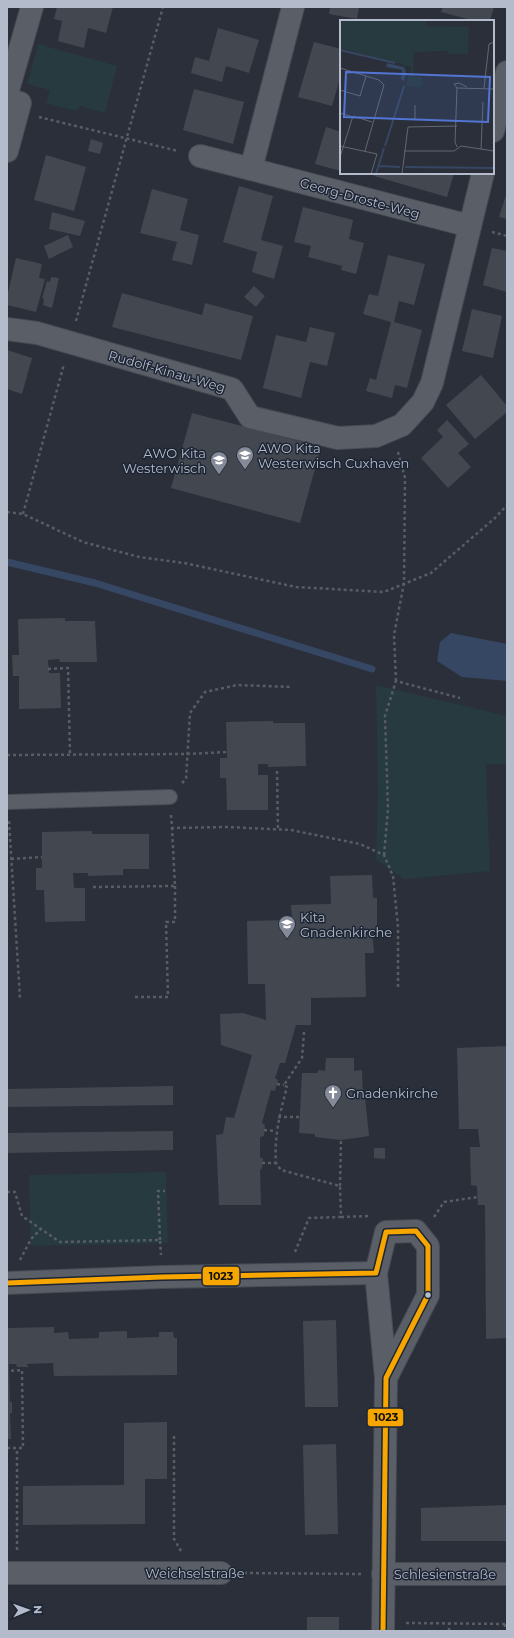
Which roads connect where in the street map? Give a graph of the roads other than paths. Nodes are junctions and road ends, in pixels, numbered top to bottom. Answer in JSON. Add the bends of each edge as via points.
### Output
{"nodes":[{"id":1,"x":32,"y":7,"type":"edge"},
{"id":2,"x":293,"y":7,"type":"edge"},
{"id":3,"x":507,"y":72,"type":"edge"},
{"id":4,"x":12,"y":99,"type":"edge"},
{"id":5,"x":494,"y":127,"type":"edge"},
{"id":6,"x":7,"y":151,"type":"edge"},
{"id":7,"x":200,"y":156,"type":"road end"},
{"id":8,"x":251,"y":169,"type":"junction"},
{"id":9,"x":483,"y":174,"type":"edge"},
{"id":10,"x":470,"y":226,"type":"junction"},
{"id":11,"x":7,"y":329,"type":"edge"},
{"id":12,"x":170,"y":797,"type":"road end"},
{"id":13,"x":8,"y":802,"type":"edge"},
{"id":14,"x":376,"y":1273,"type":"junction"},
{"id":15,"x":8,"y":1283,"type":"edge"},
{"id":16,"x":386,"y":1378,"type":"junction"},
{"id":17,"x":12,"y":1573,"type":"edge"},
{"id":18,"x":221,"y":1573,"type":"road end"},
{"id":19,"x":383,"y":1574,"type":"junction"},
{"id":20,"x":507,"y":1574,"type":"edge"},
{"id":21,"x":383,"y":1627,"type":"edge"}],
"edges":[{"from":1,"to":4,"type":"street"},
{"from":2,"to":8,"type":"street"},
{"from":3,"to":5,"type":"street"},
{"from":4,"to":6,"type":"street"},
{"from":7,"to":8,"type":"street","name":"Georg-Droste-Weg"},
{"from":8,"to":10,"type":"street","name":"Georg-Droste-Weg"},
{"from":9,"to":10,"type":"street","name":"Rudolf-Kinau-Weg"},
{"from":10,"to":11,"type":"street","name":"Rudolf-Kinau-Weg","via":[[432,383],[423,402],[402,425],[376,436],[338,438],[250,417],[232,389],[37,333]]},
{"from":12,"to":13,"type":"lane"},
{"from":14,"to":15,"type":"street"},
{"from":14,"to":16,"type":"street"},
{"from":14,"to":16,"type":"street","via":[[386,1232],[416,1231],[428,1246],[428,1296]]},
{"from":16,"to":19,"type":"street"},
{"from":17,"to":18,"type":"street","name":"Weichselstraße"},
{"from":19,"to":20,"type":"street","name":"Schlesienstraße"},
{"from":19,"to":21,"type":"street"}]}
